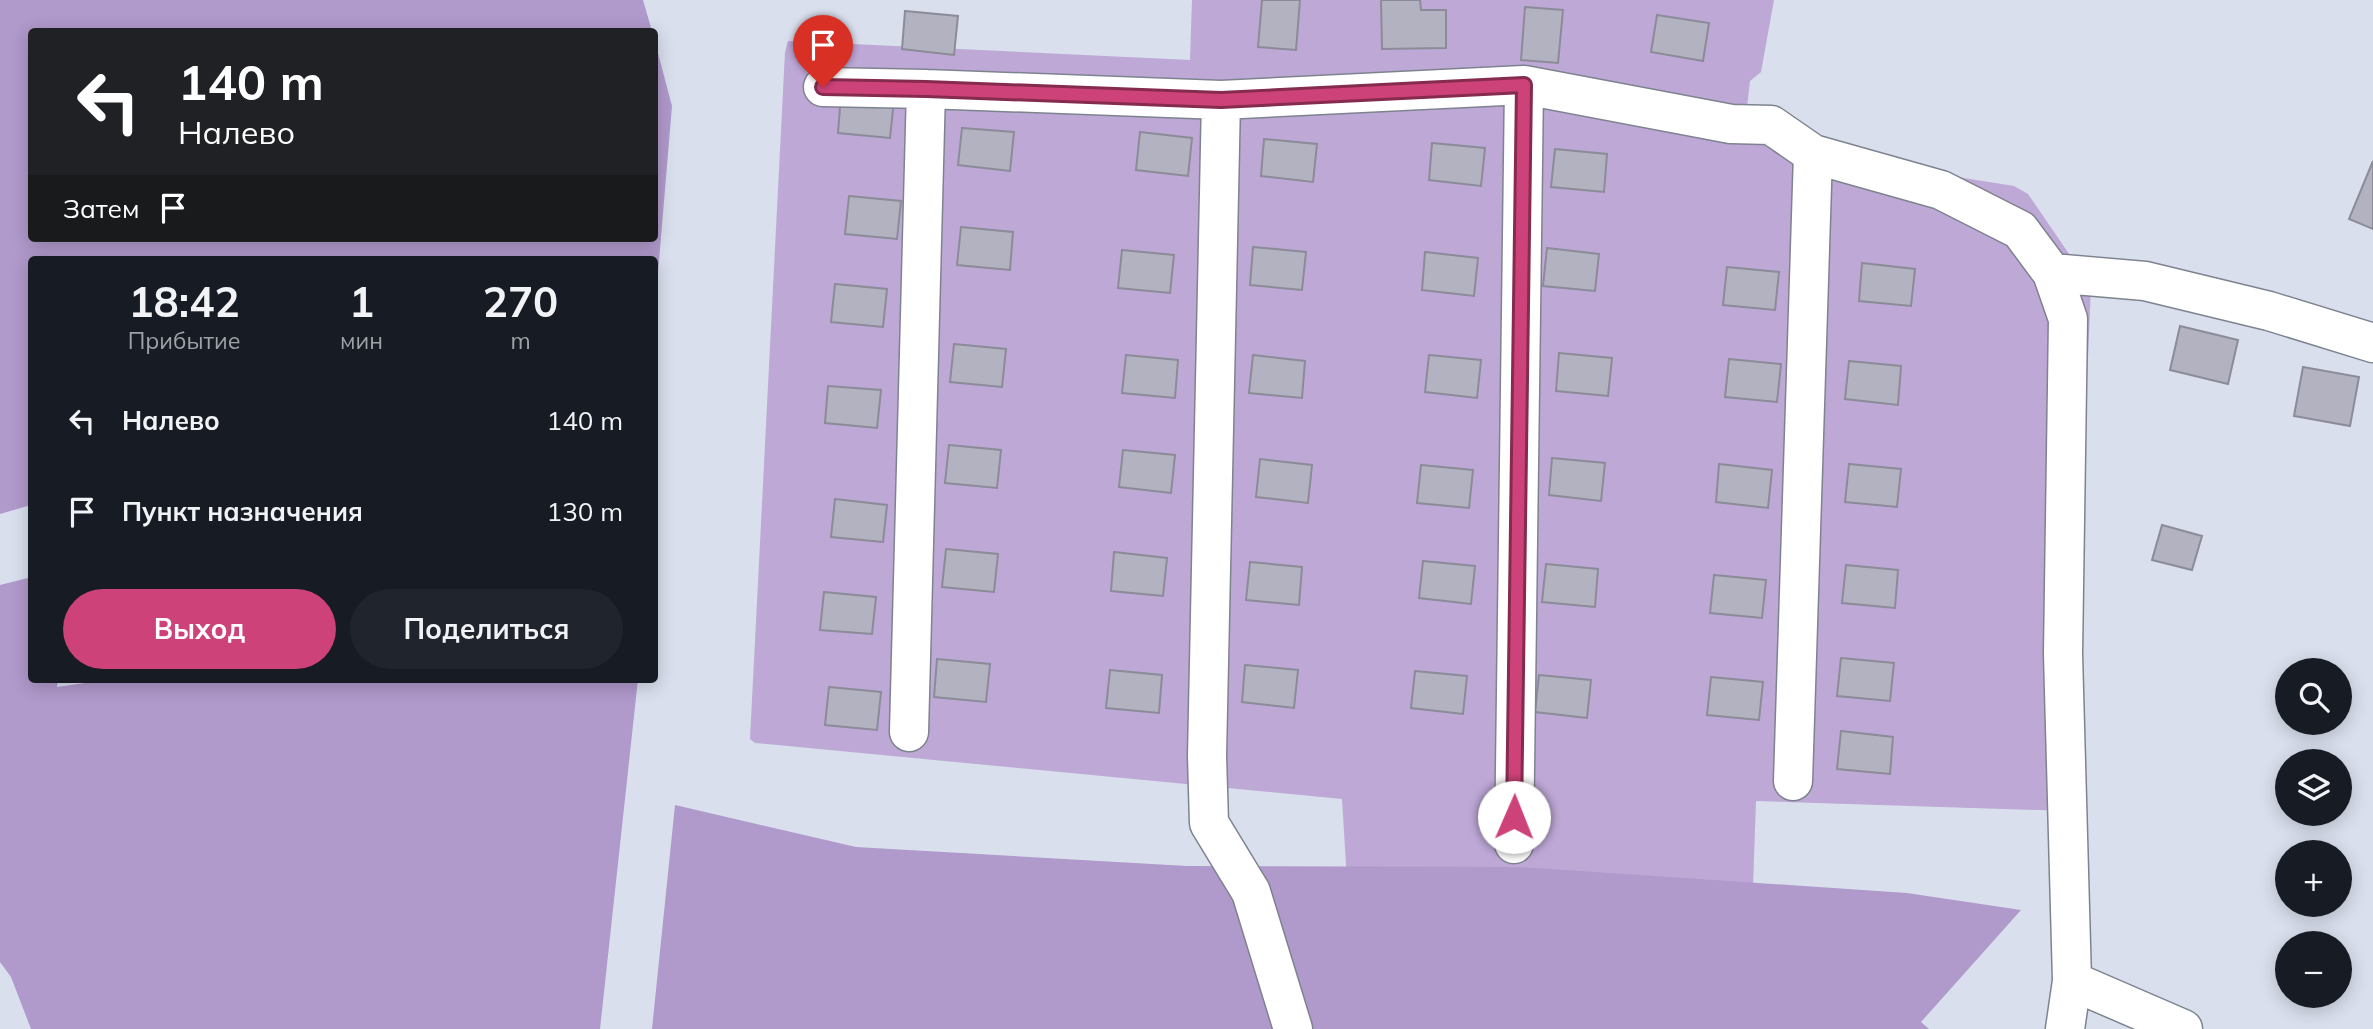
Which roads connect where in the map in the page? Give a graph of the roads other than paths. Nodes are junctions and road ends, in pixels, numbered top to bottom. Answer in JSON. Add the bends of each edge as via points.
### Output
{"nodes":[{"id":1,"x":1524,"y":85,"type":"junction"},
{"id":2,"x":823,"y":87,"type":"dead end"},
{"id":3,"x":926,"y":89,"type":"junction"},
{"id":4,"x":1221,"y":100,"type":"junction"},
{"id":5,"x":1813,"y":154,"type":"junction"},
{"id":6,"x":2052,"y":273,"type":"junction"},
{"id":7,"x":2373,"y":343,"type":"edge"},
{"id":8,"x":909,"y":732,"type":"dead end"},
{"id":9,"x":1793,"y":781,"type":"dead end"},
{"id":10,"x":1514,"y":844,"type":"dead end"},
{"id":11,"x":2072,"y":981,"type":"junction"},
{"id":12,"x":1293,"y":1029,"type":"edge"},
{"id":13,"x":2065,"y":1029,"type":"edge"},
{"id":14,"x":2183,"y":1029,"type":"edge"}],
"edges":[{"from":1,"to":4,"type":"street"},
{"from":1,"to":5,"type":"street","via":[[1731,124],[1771,125]]},
{"from":1,"to":10,"type":"street"},
{"from":2,"to":3,"type":"street"},
{"from":3,"to":4,"type":"street"},
{"from":3,"to":8,"type":"street"},
{"from":4,"to":12,"type":"street","via":[[1209,823],[1251,892]]},
{"from":5,"to":6,"type":"street","via":[[1941,190],[2020,230]]},
{"from":5,"to":9,"type":"street"},
{"from":6,"to":7,"type":"street","via":[[2146,281]]},
{"from":6,"to":11,"type":"street","via":[[2068,319],[2063,654]]},
{"from":11,"to":13,"type":"street"},
{"from":11,"to":14,"type":"street"}]}
